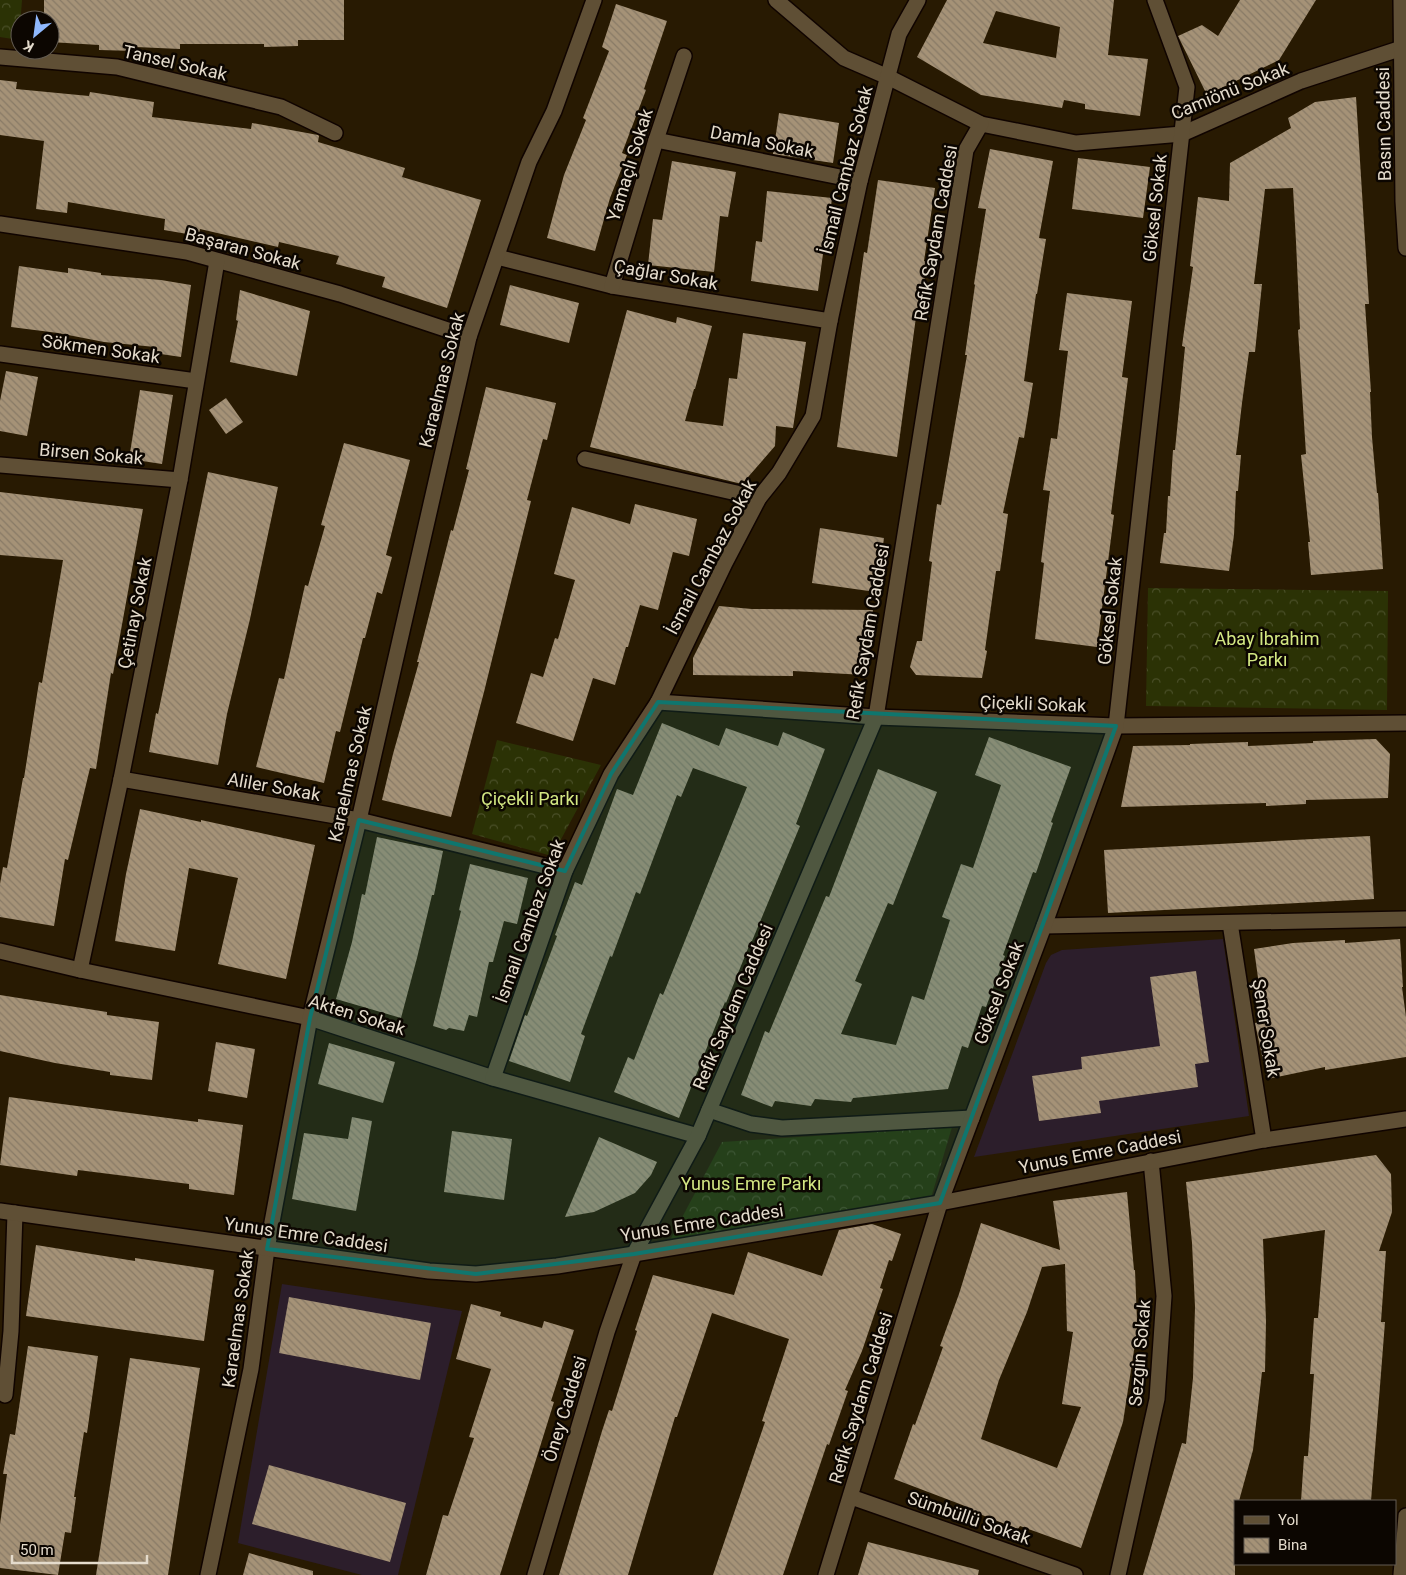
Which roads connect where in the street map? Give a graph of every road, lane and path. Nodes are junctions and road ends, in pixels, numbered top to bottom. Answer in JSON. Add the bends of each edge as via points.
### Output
{"nodes":[{"id":1,"x":594,"y":0,"type":"edge"},
{"id":2,"x":776,"y":0,"type":"edge"},
{"id":3,"x":918,"y":0,"type":"edge"},
{"id":4,"x":1155,"y":0,"type":"edge"},
{"id":5,"x":1401,"y":0,"type":"edge"},
{"id":6,"x":1404,"y":48,"type":"edge"},
{"id":7,"x":684,"y":56,"type":"dead end"},
{"id":8,"x":0,"y":57,"type":"edge"},
{"id":9,"x":888,"y":78,"type":"junction"},
{"id":10,"x":981,"y":124,"type":"junction"},
{"id":11,"x":336,"y":133,"type":"dead end"},
{"id":12,"x":1182,"y":134,"type":"junction"},
{"id":13,"x":656,"y":140,"type":"junction"},
{"id":14,"x":860,"y":181,"type":"junction"},
{"id":15,"x":0,"y":224,"type":"edge"},
{"id":16,"x":1406,"y":248,"type":"edge"},
{"id":17,"x":497,"y":257,"type":"junction"},
{"id":18,"x":217,"y":260,"type":"junction"},
{"id":19,"x":612,"y":286,"type":"junction"},
{"id":20,"x":830,"y":321,"type":"junction"},
{"id":21,"x":469,"y":337,"type":"junction"},
{"id":22,"x":0,"y":354,"type":"edge"},
{"id":23,"x":196,"y":381,"type":"junction"},
{"id":24,"x":585,"y":459,"type":"dead end"},
{"id":25,"x":0,"y":466,"type":"edge"},
{"id":26,"x":180,"y":480,"type":"junction"},
{"id":27,"x":759,"y":498,"type":"junction"},
{"id":28,"x":658,"y":702,"type":"junction"},
{"id":29,"x":876,"y":717,"type":"junction"},
{"id":30,"x":1406,"y":723,"type":"edge"},
{"id":31,"x":1116,"y":726,"type":"junction"},
{"id":32,"x":121,"y":779,"type":"junction"},
{"id":33,"x":359,"y":820,"type":"junction"},
{"id":34,"x":566,"y":871,"type":"junction"},
{"id":35,"x":1406,"y":919,"type":"edge"},
{"id":36,"x":1230,"y":923,"type":"junction"},
{"id":37,"x":1044,"y":926,"type":"junction"},
{"id":38,"x":0,"y":951,"type":"edge"},
{"id":39,"x":80,"y":970,"type":"junction"},
{"id":40,"x":310,"y":1018,"type":"junction"},
{"id":41,"x":493,"y":1078,"type":"junction"},
{"id":42,"x":709,"y":1110,"type":"junction"},
{"id":43,"x":972,"y":1118,"type":"junction"},
{"id":44,"x":1406,"y":1119,"type":"edge"},
{"id":45,"x":698,"y":1136,"type":"junction"},
{"id":46,"x":1264,"y":1140,"type":"junction"},
{"id":47,"x":1150,"y":1161,"type":"junction"},
{"id":48,"x":940,"y":1203,"type":"junction"},
{"id":49,"x":8,"y":1212,"type":"edge"},
{"id":50,"x":267,"y":1249,"type":"junction"},
{"id":51,"x":634,"y":1254,"type":"junction"},
{"id":52,"x":5,"y":1394,"type":"dead end"},
{"id":53,"x":851,"y":1497,"type":"junction"},
{"id":54,"x":1406,"y":1516,"type":"edge"},
{"id":55,"x":208,"y":1575,"type":"edge"},
{"id":56,"x":535,"y":1575,"type":"edge"},
{"id":57,"x":826,"y":1575,"type":"edge"},
{"id":58,"x":1075,"y":1575,"type":"edge"},
{"id":59,"x":1118,"y":1575,"type":"edge"},
{"id":60,"x":1401,"y":1575,"type":"edge"}],
"edges":[{"from":1,"to":17,"type":"street","name":"Karaelmas Sokak","via":[[554,111],[529,162]]},
{"from":2,"to":9,"type":"street","name":"Camiönü Sokak","via":[[844,58]]},
{"from":3,"to":9,"type":"street","name":"İsmail Cambaz Sokak","via":[[899,34]]},
{"from":4,"to":12,"type":"street","name":"Göksel Sokak","via":[[1187,87]]},
{"from":5,"to":6,"type":"street","name":"Basın Caddesi"},
{"from":6,"to":12,"type":"street","name":"Camiönü Sokak","via":[[1301,82]]},
{"from":6,"to":16,"type":"street","name":"Basın Caddesi","via":[[1403,200]]},
{"from":7,"to":13,"type":"street","name":"Yamaçlı Sokak"},
{"from":8,"to":11,"type":"street","name":"Tansel Sokak","via":[[117,67],[280,107]]},
{"from":9,"to":10,"type":"street","name":"Camiönü Sokak"},
{"from":9,"to":14,"type":"street","name":"İsmail Cambaz Sokak"},
{"from":10,"to":12,"type":"street","name":"Camiönü Sokak","via":[[1076,143]]},
{"from":10,"to":29,"type":"street","name":"Refik Saydam Caddesi","via":[[966,150]]},
{"from":12,"to":31,"type":"street","name":"Göksel Sokak"},
{"from":13,"to":14,"type":"street","name":"Damla Sokak"},
{"from":13,"to":19,"type":"street","name":"Yamaçlı Sokak"},
{"from":14,"to":20,"type":"street","name":"İsmail Cambaz Sokak"},
{"from":15,"to":18,"type":"street","name":"Başaran Sokak","via":[[187,252]]},
{"from":17,"to":19,"type":"street","name":"Çağlar Sokak"},
{"from":17,"to":21,"type":"street","name":"Karaelmas Sokak"},
{"from":18,"to":21,"type":"street","name":"Başaran Sokak","via":[[340,294]]},
{"from":18,"to":23,"type":"street","name":"Çetinay Sokak"},
{"from":19,"to":20,"type":"street","name":"Çağlar Sokak"},
{"from":20,"to":27,"type":"street","name":"İsmail Cambaz Sokak","via":[[813,416],[779,473]]},
{"from":21,"to":33,"type":"street","name":"Karaelmas Sokak"},
{"from":22,"to":23,"type":"street","name":"Sökmen Sokak"},
{"from":23,"to":26,"type":"street","name":"Çetinay Sokak"},
{"from":24,"to":27,"type":"street"},
{"from":25,"to":26,"type":"street","name":"Birsen Sokak"},
{"from":26,"to":32,"type":"street","name":"Çetinay Sokak"},
{"from":27,"to":28,"type":"street","name":"İsmail Cambaz Sokak"},
{"from":28,"to":29,"type":"street","name":"Çiçekli Sokak"},
{"from":28,"to":34,"type":"street","name":"İsmail Cambaz Sokak","via":[[611,774]]},
{"from":29,"to":31,"type":"street","name":"Çiçekli Sokak"},
{"from":29,"to":42,"type":"street","name":"Refik Saydam Caddesi"},
{"from":30,"to":31,"type":"street","name":"Çiçekli Sokak"},
{"from":31,"to":37,"type":"street","name":"Göksel Sokak"},
{"from":32,"to":33,"type":"street","name":"Aliler Sokak"},
{"from":32,"to":39,"type":"street","name":"Çetinay Sokak"},
{"from":33,"to":34,"type":"street","name":"Aliler Sokak"},
{"from":33,"to":40,"type":"street","name":"Karaelmas Sokak"},
{"from":34,"to":41,"type":"street","name":"İsmail Cambaz Sokak"},
{"from":35,"to":36,"type":"street"},
{"from":36,"to":37,"type":"street"},
{"from":36,"to":46,"type":"street","name":"Şener Sokak"},
{"from":37,"to":43,"type":"street","name":"Göksel Sokak"},
{"from":38,"to":39,"type":"street","name":"Akten Sokak"},
{"from":39,"to":40,"type":"street","name":"Akten Sokak"},
{"from":40,"to":41,"type":"street","name":"Akten Sokak"},
{"from":40,"to":50,"type":"street","name":"Karaelmas Sokak"},
{"from":41,"to":45,"type":"street","name":"Akten Sokak"},
{"from":42,"to":43,"type":"street","via":[[751,1124],[782,1128]]},
{"from":42,"to":45,"type":"street","name":"Refik Saydam Caddesi"},
{"from":43,"to":48,"type":"street","name":"Göksel Sokak"},
{"from":44,"to":46,"type":"street","name":"Yunus Emre Caddesi"},
{"from":45,"to":51,"type":"street","name":"Refik Saydam Caddesi"},
{"from":46,"to":47,"type":"street","name":"Yunus Emre Caddesi"},
{"from":47,"to":48,"type":"street","name":"Yunus Emre Caddesi"},
{"from":47,"to":59,"type":"street","name":"Sezgin Sokak","via":[[1164,1296],[1157,1400]]},
{"from":48,"to":51,"type":"street","name":"Yunus Emre Caddesi"},
{"from":48,"to":53,"type":"street","name":"Refik Saydam Caddesi"},
{"from":49,"to":50,"type":"street","name":"Yunus Emre Caddesi"},
{"from":49,"to":52,"type":"street","via":[[11,1331]]},
{"from":50,"to":51,"type":"street","name":"Yunus Emre Caddesi","via":[[429,1271],[476,1274]]},
{"from":50,"to":55,"type":"street","name":"Karaelmas Sokak","via":[[252,1369]]},
{"from":51,"to":56,"type":"street","name":"Öney Caddesi","via":[[607,1332]]},
{"from":53,"to":57,"type":"street","name":"Refik Saydam Caddesi"},
{"from":53,"to":58,"type":"street","name":"Sümbüllü Sokak"},
{"from":54,"to":60,"type":"street"}]}
